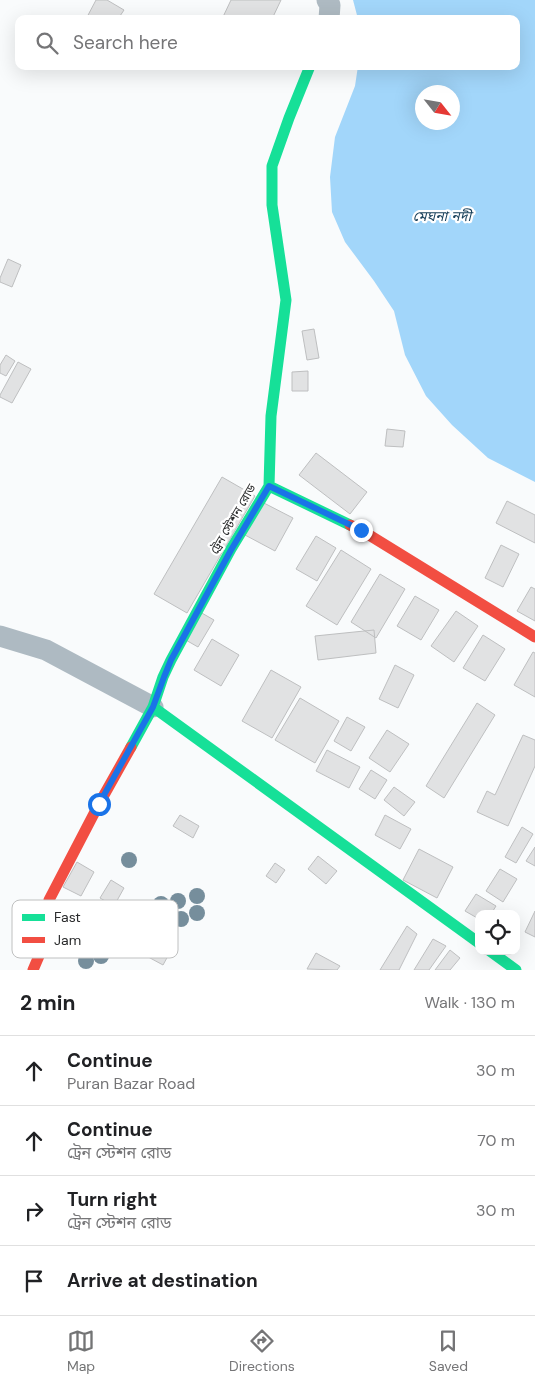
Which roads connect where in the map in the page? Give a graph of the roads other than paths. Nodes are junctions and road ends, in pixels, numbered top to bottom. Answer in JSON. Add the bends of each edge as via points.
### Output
{"nodes":[{"id":1,"x":327,"y":0,"type":"edge"},
{"id":2,"x":329,"y":15,"type":"edge"},
{"id":3,"x":308,"y":70,"type":"edge"},
{"id":4,"x":269,"y":486,"type":"junction"},
{"id":5,"x":0,"y":636,"type":"edge"},
{"id":6,"x":535,"y":637,"type":"edge"},
{"id":7,"x":153,"y":707,"type":"junction"},
{"id":8,"x":49,"y":900,"type":"edge"},
{"id":9,"x":475,"y":940,"type":"edge"},
{"id":10,"x":495,"y":955,"type":"edge"},
{"id":11,"x":38,"y":958,"type":"edge"},
{"id":12,"x":33,"y":970,"type":"edge"},
{"id":13,"x":516,"y":970,"type":"edge"}],
"edges":[{"from":1,"to":2,"type":"street"},
{"from":3,"to":4,"type":"street","via":[[272,166],[272,205],[286,300],[270,416]]},
{"from":4,"to":6,"type":"street","name":"ট্রেন স্টেশন রোড","via":[[361,530]]},
{"from":4,"to":7,"type":"street","name":"ট্রেন স্টেশন রোড","via":[[171,660]]},
{"from":5,"to":7,"type":"street","via":[[46,650]]},
{"from":7,"to":8,"type":"street","name":"ট্রেন স্টেশন রোড"},
{"from":7,"to":9,"type":"street"},
{"from":10,"to":13,"type":"street"},
{"from":11,"to":12,"type":"street","name":"ট্রেন স্টেশন রোড"}]}
